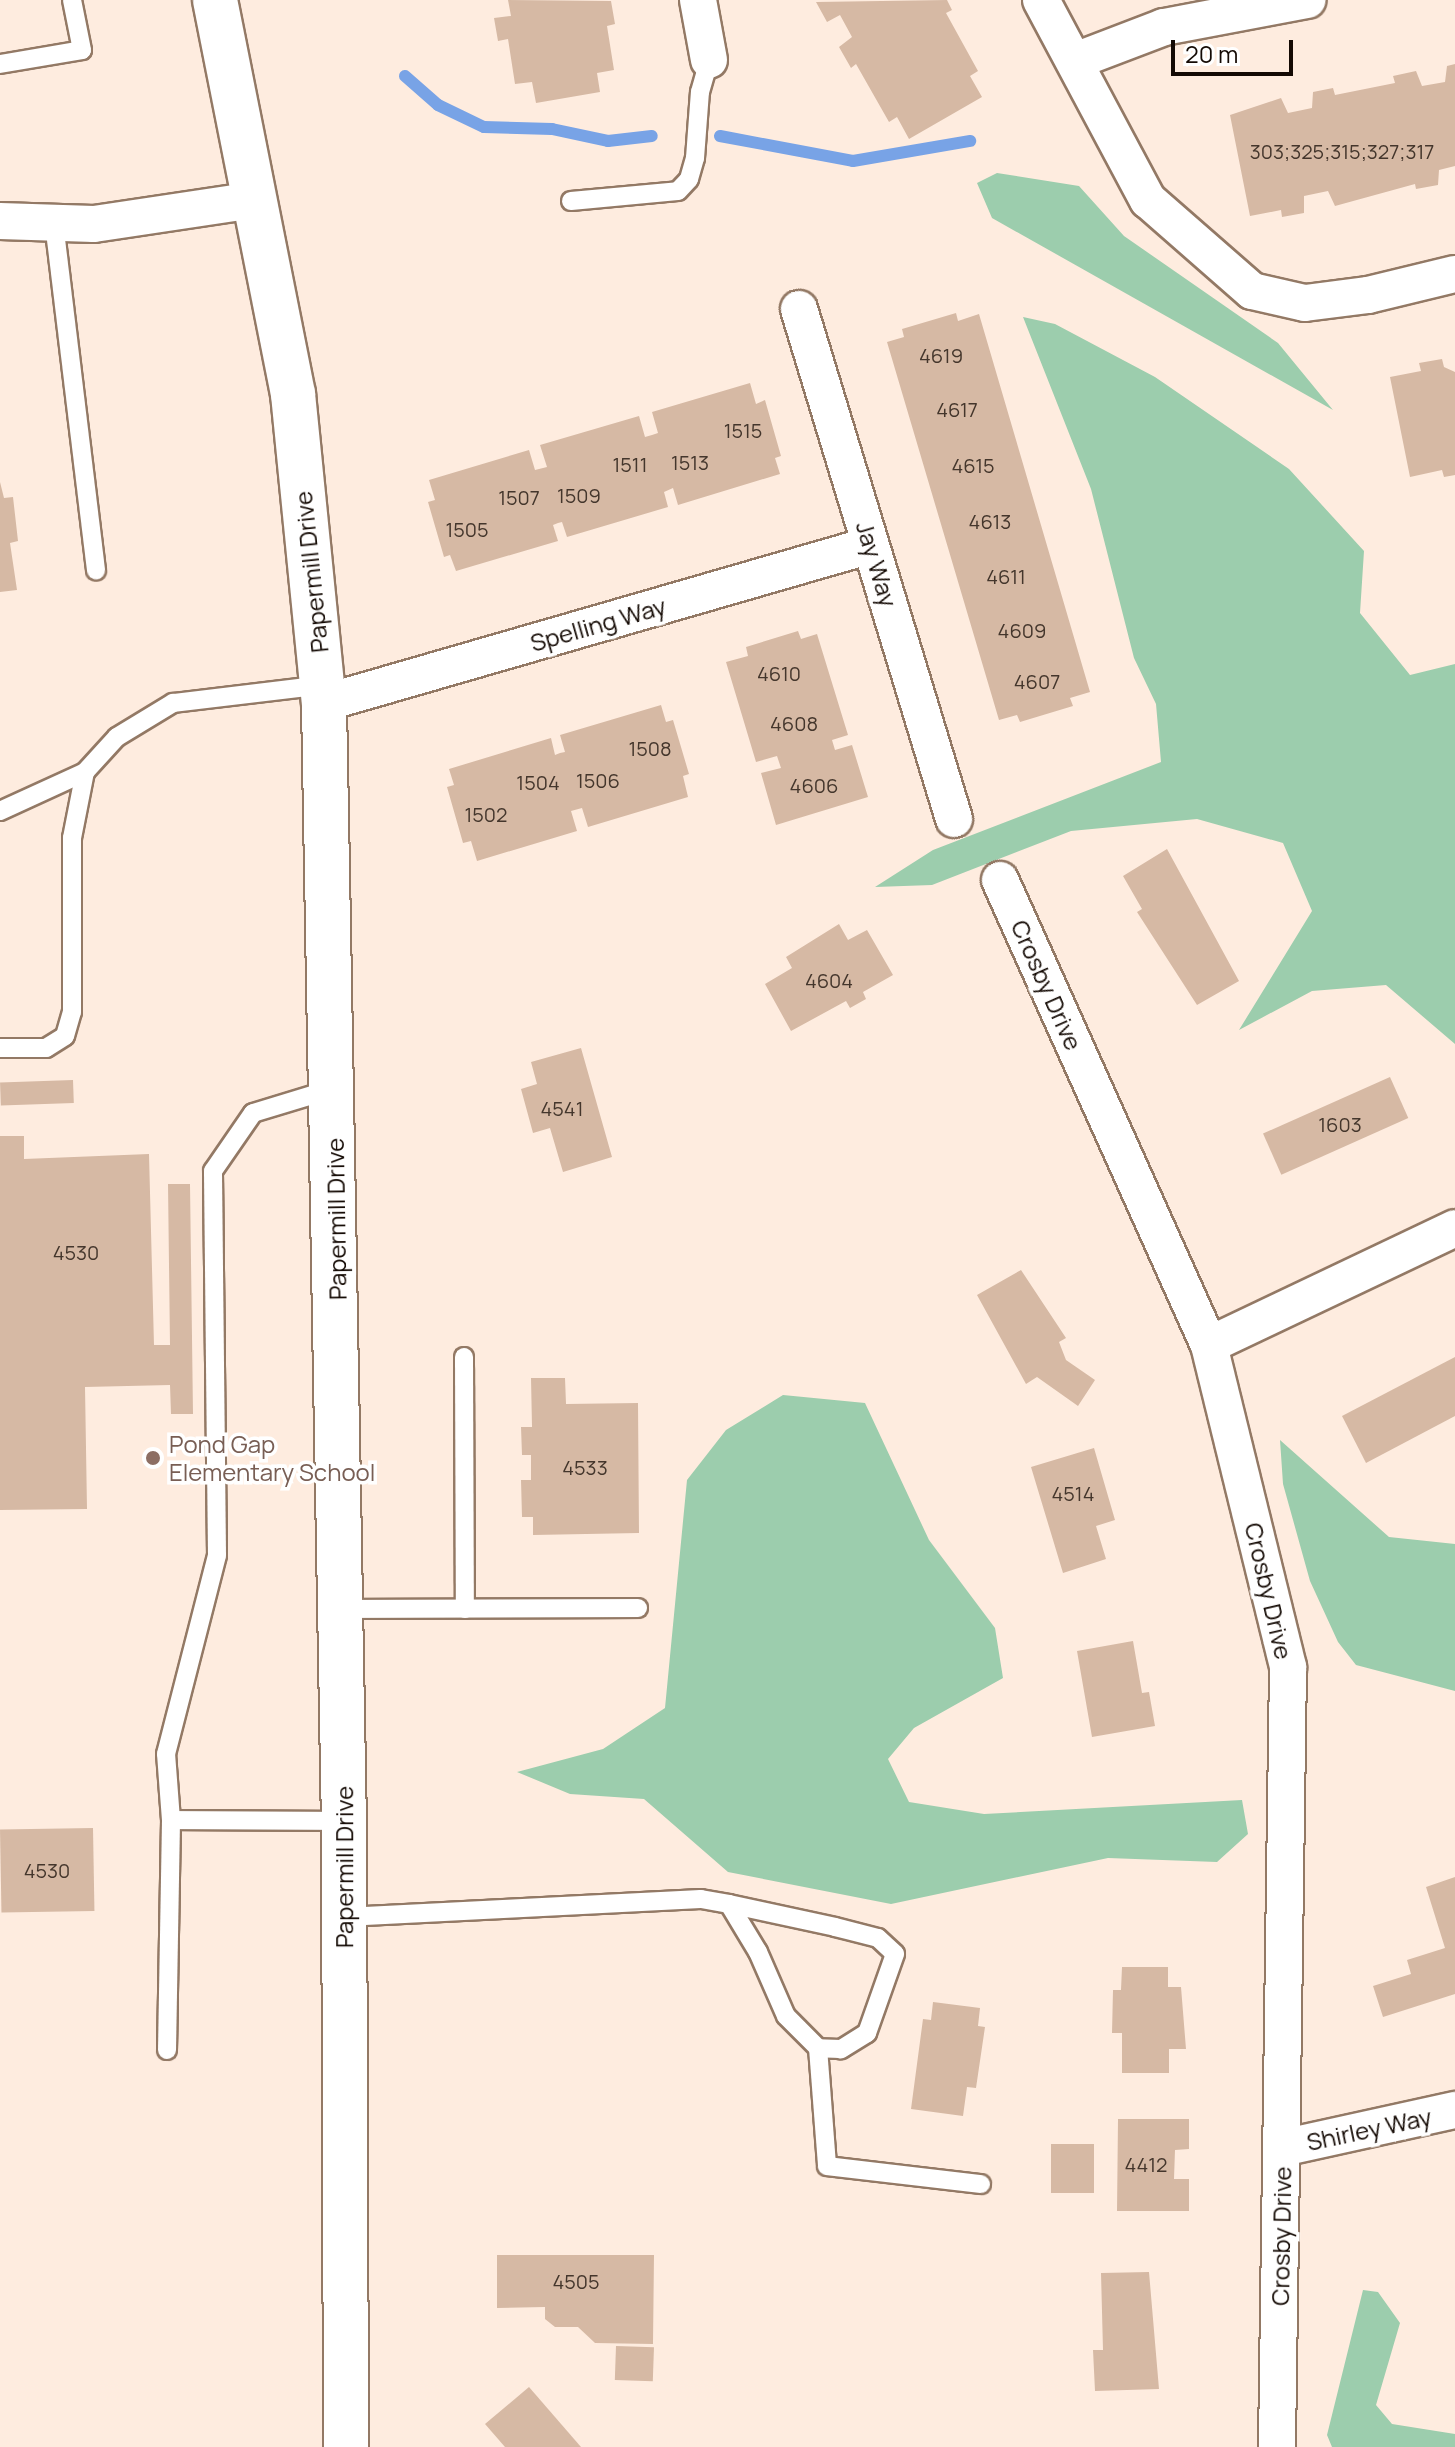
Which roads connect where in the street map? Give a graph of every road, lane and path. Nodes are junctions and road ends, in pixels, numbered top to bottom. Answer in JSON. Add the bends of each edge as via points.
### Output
{"nodes":[{"id":1,"x":72,"y":0,"type":"edge"},
{"id":2,"x":215,"y":0,"type":"edge"},
{"id":3,"x":698,"y":0,"type":"edge"},
{"id":4,"x":1041,"y":0,"type":"edge"},
{"id":5,"x":1307,"y":0,"type":"edge"},
{"id":6,"x":709,"y":60,"type":"joint"},
{"id":7,"x":1075,"y":61,"type":"junction"},
{"id":8,"x":0,"y":64,"type":"edge"},
{"id":9,"x":254,"y":200,"type":"junction"},
{"id":10,"x":571,"y":201,"type":"dead end"},
{"id":11,"x":0,"y":221,"type":"edge"},
{"id":12,"x":54,"y":223,"type":"junction"},
{"id":13,"x":1455,"y":274,"type":"edge"},
{"id":14,"x":799,"y":309,"type":"dead end"},
{"id":15,"x":871,"y":545,"type":"junction"},
{"id":16,"x":96,"y":570,"type":"dead end"},
{"id":17,"x":324,"y":694,"type":"junction"},
{"id":18,"x":85,"y":772,"type":"junction"},
{"id":19,"x":0,"y":811,"type":"edge"},
{"id":20,"x":954,"y":819,"type":"dead end"},
{"id":21,"x":1000,"y":880,"type":"dead end"},
{"id":22,"x":0,"y":1048,"type":"edge"},
{"id":23,"x":334,"y":1088,"type":"junction"},
{"id":24,"x":1455,"y":1228,"type":"edge"},
{"id":25,"x":1209,"y":1345,"type":"junction"},
{"id":26,"x":464,"y":1357,"type":"dead end"},
{"id":27,"x":638,"y":1608,"type":"dead end"},
{"id":28,"x":341,"y":1609,"type":"junction"},
{"id":29,"x":465,"y":1609,"type":"junction"},
{"id":30,"x":171,"y":1820,"type":"junction"},
{"id":31,"x":344,"y":1821,"type":"junction"},
{"id":32,"x":729,"y":1904,"type":"junction"},
{"id":33,"x":345,"y":1917,"type":"junction"},
{"id":34,"x":818,"y":2048,"type":"junction"},
{"id":35,"x":167,"y":2050,"type":"dead end"},
{"id":36,"x":1455,"y":2110,"type":"edge"},
{"id":37,"x":1282,"y":2148,"type":"junction"},
{"id":38,"x":981,"y":2184,"type":"dead end"},
{"id":39,"x":346,"y":2447,"type":"edge"},
{"id":40,"x":1277,"y":2447,"type":"edge"}],
"edges":[{"from":1,"to":8,"type":"lane","via":[[82,50]]},
{"from":2,"to":9,"type":"main road","name":"Papermill Drive"},
{"from":3,"to":6,"type":"street"},
{"from":4,"to":7,"type":"street"},
{"from":5,"to":7,"type":"street","via":[[1164,27]]},
{"from":6,"to":10,"type":"lane","via":[[700,92],[695,158],[689,179],[678,191]]},
{"from":7,"to":13,"type":"street","via":[[1148,200],[1252,291],[1305,303],[1368,295]]},
{"from":9,"to":12,"type":"street","via":[[94,224]]},
{"from":9,"to":17,"type":"main road","name":"Papermill Drive","via":[[293,394]]},
{"from":11,"to":12,"type":"street"},
{"from":12,"to":16,"type":"lane"},
{"from":14,"to":15,"type":"street","name":"Jay Way"},
{"from":15,"to":17,"type":"street","name":"Spelling Way"},
{"from":15,"to":20,"type":"street","name":"Jay Way"},
{"from":17,"to":18,"type":"lane","via":[[173,703],[117,737]]},
{"from":17,"to":23,"type":"main road","name":"Papermill Drive"},
{"from":18,"to":19,"type":"lane"},
{"from":18,"to":22,"type":"lane","via":[[72,838],[72,1012],[65,1036],[46,1048]]},
{"from":21,"to":25,"type":"street","name":"Crosby Drive"},
{"from":23,"to":28,"type":"main road","name":"Papermill Drive"},
{"from":23,"to":30,"type":"lane","via":[[253,1113],[213,1171],[217,1555],[166,1754]]},
{"from":24,"to":25,"type":"street"},
{"from":25,"to":37,"type":"street","name":"Crosby Drive","via":[[1288,1667]]},
{"from":26,"to":29,"type":"lane"},
{"from":27,"to":29,"type":"lane"},
{"from":28,"to":29,"type":"lane"},
{"from":28,"to":31,"type":"main road","name":"Papermill Drive"},
{"from":30,"to":31,"type":"lane"},
{"from":30,"to":35,"type":"lane"},
{"from":31,"to":33,"type":"main road","name":"Papermill Drive"},
{"from":32,"to":33,"type":"lane","via":[[701,1899]]},
{"from":32,"to":34,"type":"lane","via":[[786,2016]]},
{"from":32,"to":34,"type":"lane","via":[[878,1938],[895,1954],[867,2033],[841,2049]]},
{"from":33,"to":39,"type":"main road","name":"Papermill Drive"},
{"from":34,"to":38,"type":"lane","via":[[827,2166]]},
{"from":36,"to":37,"type":"street","name":"Shirley Way"},
{"from":37,"to":40,"type":"street","name":"Crosby Drive"}]}
